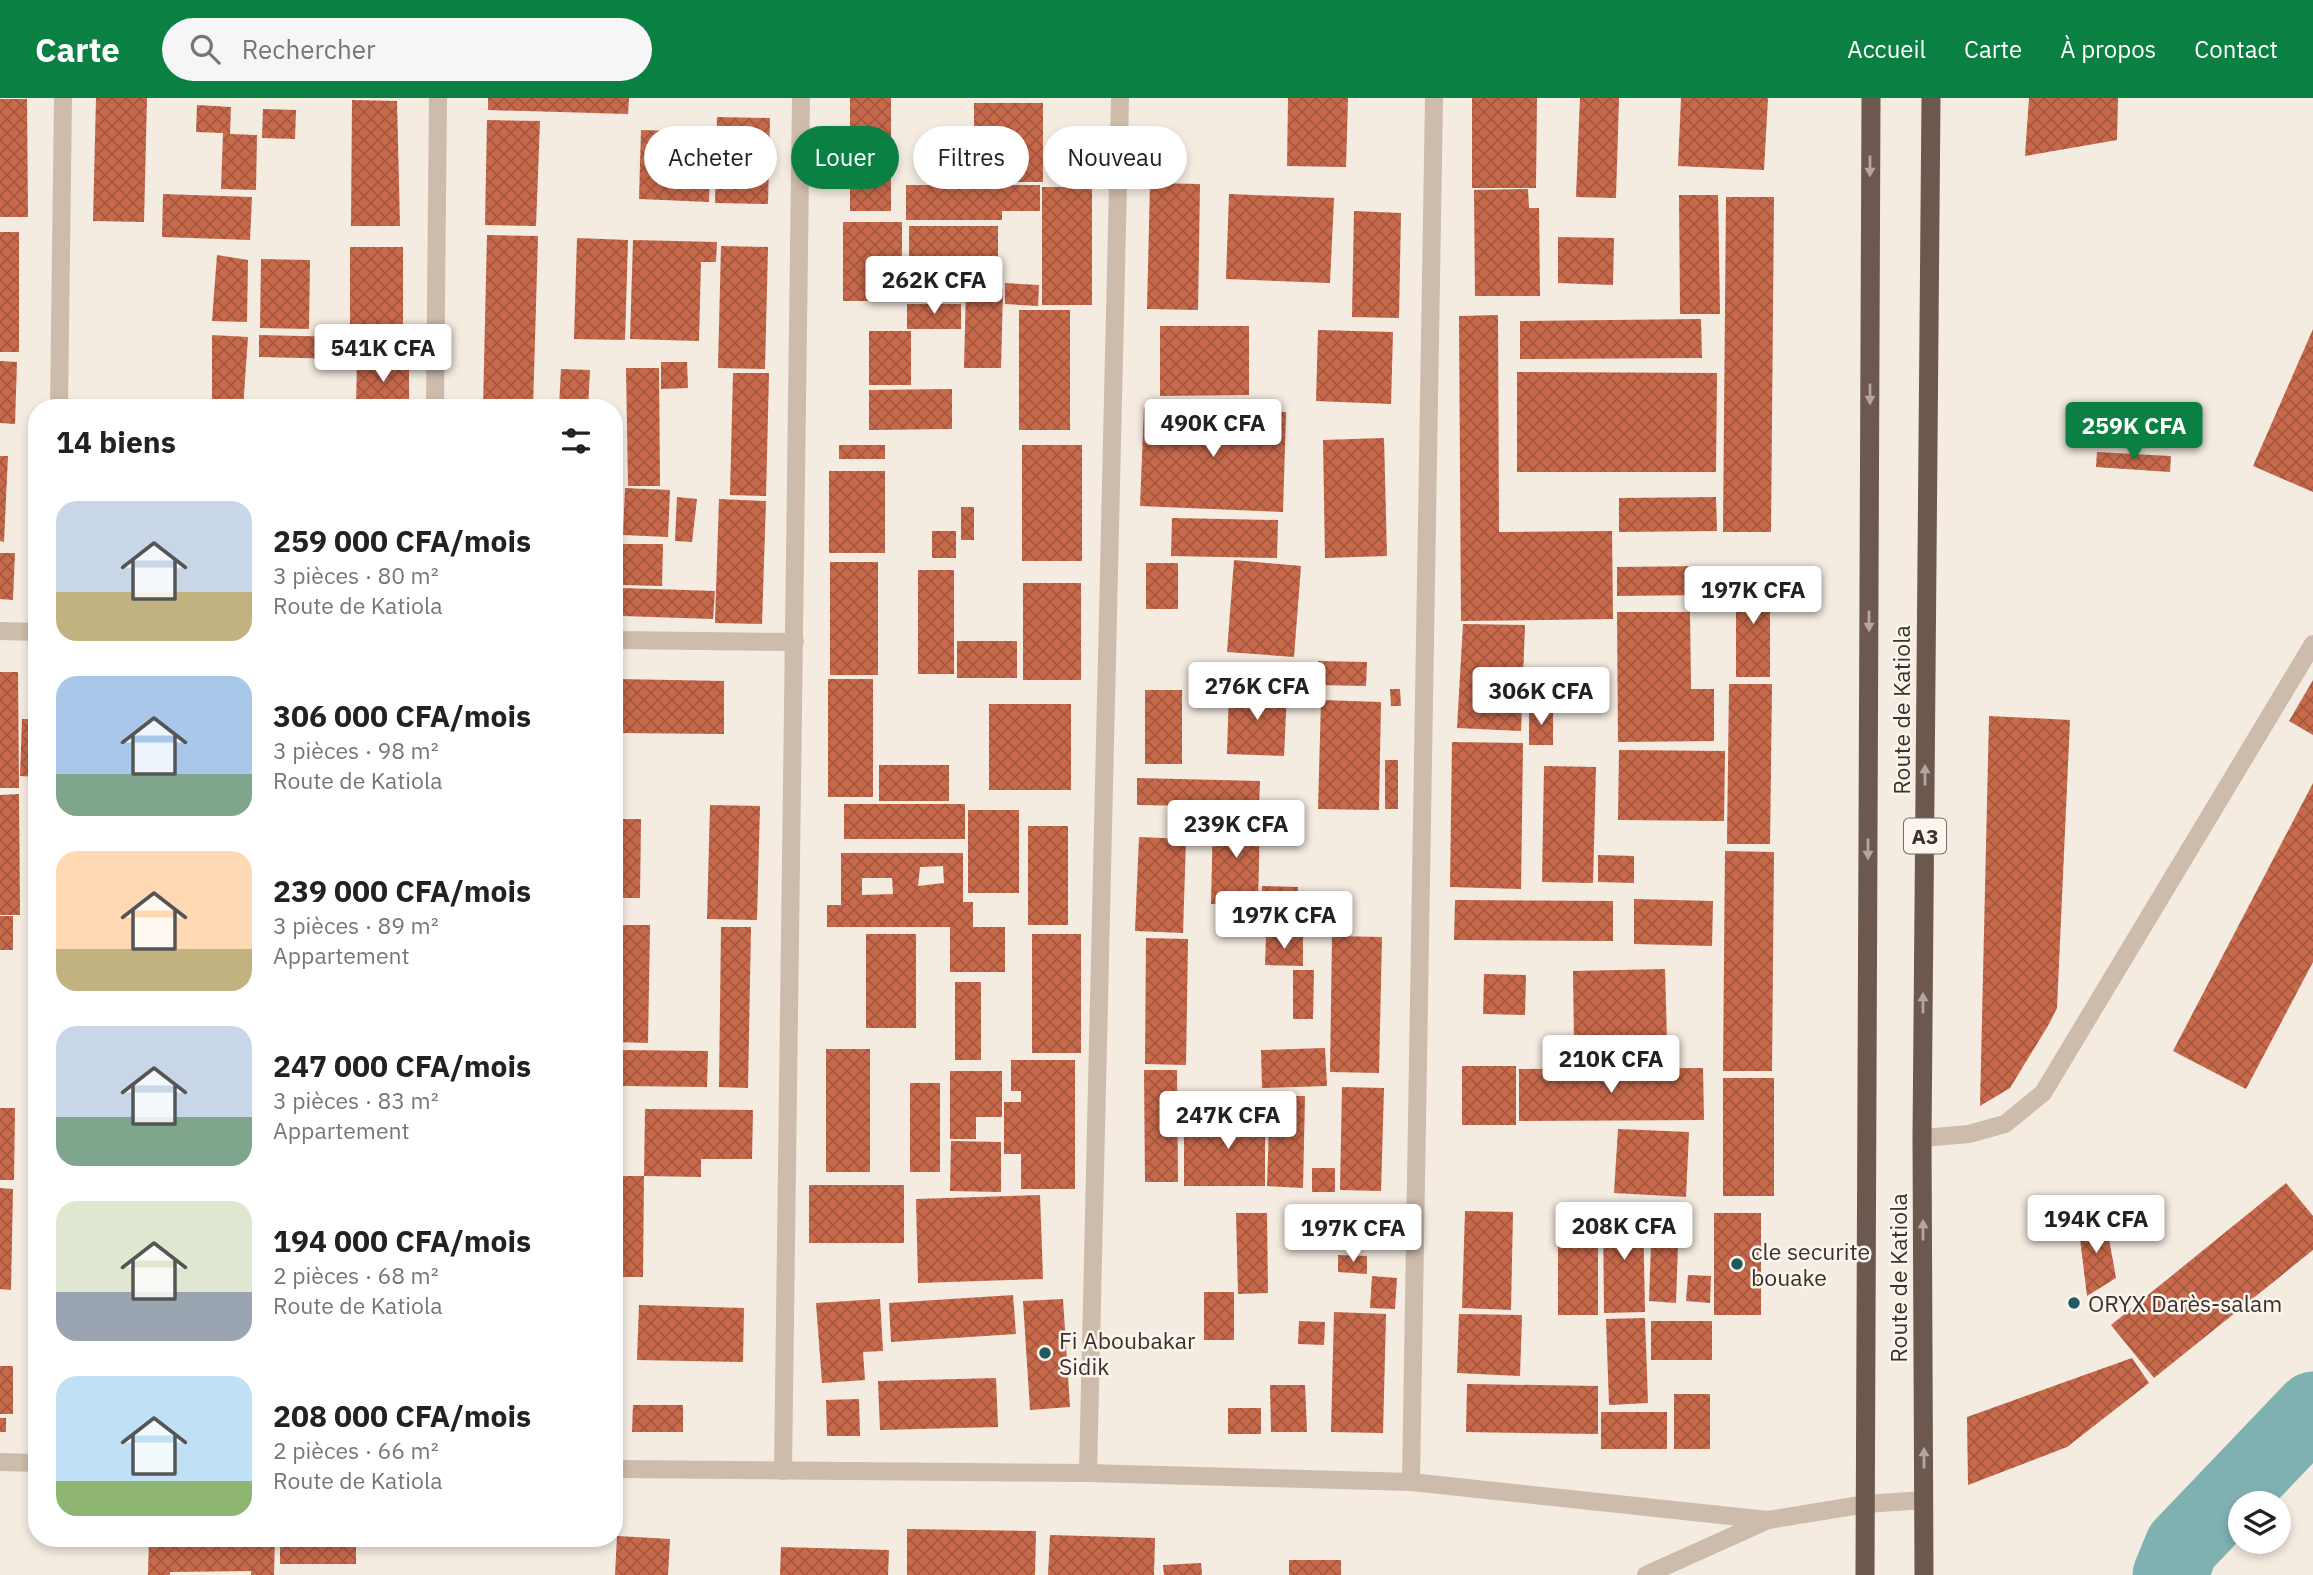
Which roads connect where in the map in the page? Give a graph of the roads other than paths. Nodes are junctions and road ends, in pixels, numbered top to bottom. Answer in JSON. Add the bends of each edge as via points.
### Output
{"nodes":[{"id":1,"x":63,"y":98,"type":"edge"},
{"id":2,"x":438,"y":98,"type":"edge"},
{"id":3,"x":801,"y":98,"type":"edge"},
{"id":4,"x":1120,"y":98,"type":"edge"},
{"id":5,"x":1434,"y":98,"type":"edge"},
{"id":6,"x":1871,"y":98,"type":"edge"},
{"id":7,"x":1931,"y":98,"type":"edge"},
{"id":8,"x":59,"y":399,"type":"edge"},
{"id":9,"x":435,"y":399,"type":"edge"},
{"id":10,"x":0,"y":632,"type":"edge"},
{"id":11,"x":28,"y":632,"type":"edge"},
{"id":12,"x":623,"y":640,"type":"edge"},
{"id":13,"x":795,"y":642,"type":"junction"},
{"id":14,"x":2313,"y":645,"type":"edge"},
{"id":15,"x":1922,"y":1138,"type":"junction"},
{"id":16,"x":0,"y":1462,"type":"edge"},
{"id":17,"x":28,"y":1463,"type":"edge"},
{"id":18,"x":623,"y":1469,"type":"edge"},
{"id":19,"x":783,"y":1471,"type":"junction"},
{"id":20,"x":1088,"y":1473,"type":"junction"},
{"id":21,"x":1411,"y":1482,"type":"junction"},
{"id":22,"x":1924,"y":1500,"type":"junction"},
{"id":23,"x":1866,"y":1504,"type":"junction"},
{"id":24,"x":1768,"y":1520,"type":"junction"},
{"id":25,"x":1646,"y":1575,"type":"edge"},
{"id":26,"x":1866,"y":1575,"type":"edge"},
{"id":27,"x":1924,"y":1575,"type":"edge"}],
"edges":[{"from":1,"to":8,"type":"street"},
{"from":2,"to":9,"type":"street"},
{"from":3,"to":13,"type":"street"},
{"from":4,"to":20,"type":"street"},
{"from":5,"to":21,"type":"street"},
{"from":6,"to":23,"type":"highway","name":"Route de Katiola","one_way":true},
{"from":15,"to":7,"type":"highway","name":"Route de Katiola","number":"A3","one_way":true},
{"from":10,"to":11,"type":"street"},
{"from":12,"to":13,"type":"street"},
{"from":13,"to":19,"type":"street"},
{"from":14,"to":15,"type":"street","via":[[2043,1093],[2005,1124],[1969,1135]]},
{"from":22,"to":15,"type":"highway","name":"Route de Katiola","number":"A3","one_way":true},
{"from":16,"to":17,"type":"street"},
{"from":18,"to":19,"type":"street"},
{"from":19,"to":20,"type":"street"},
{"from":20,"to":21,"type":"street"},
{"from":21,"to":24,"type":"street"},
{"from":22,"to":23,"type":"street"},
{"from":22,"to":27,"type":"highway","name":"Route de Katiola","number":"A3"},
{"from":23,"to":24,"type":"street"},
{"from":23,"to":26,"type":"highway","name":"Route de Katiola"},
{"from":24,"to":25,"type":"street"}]}
